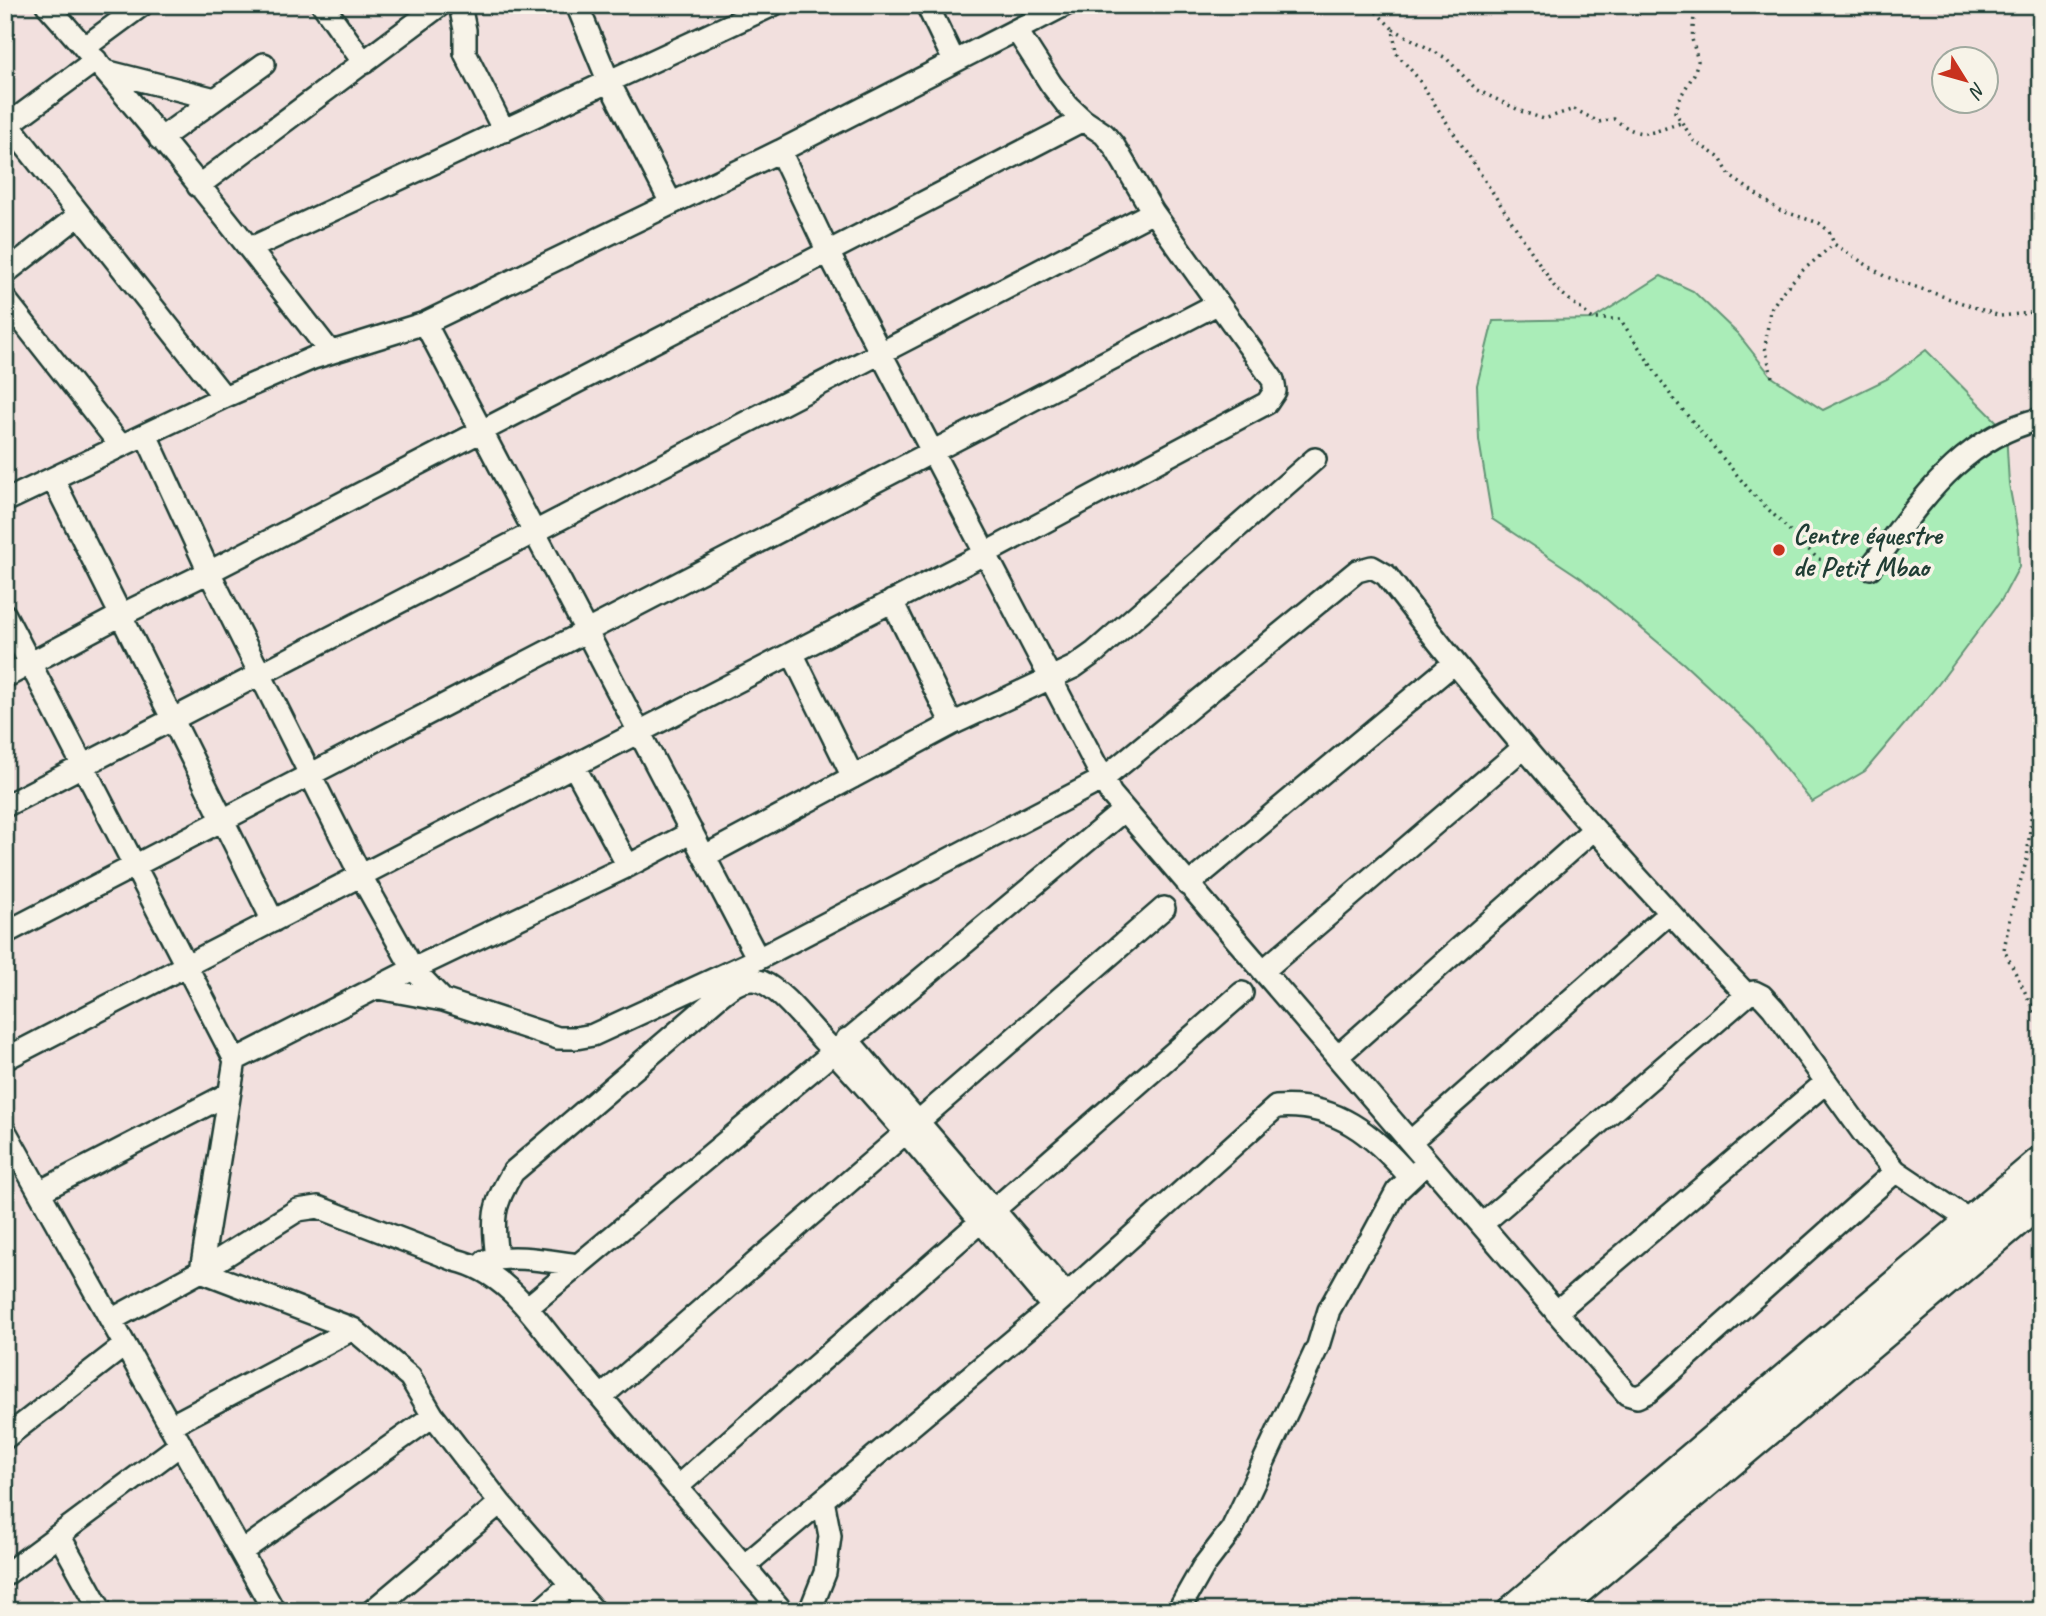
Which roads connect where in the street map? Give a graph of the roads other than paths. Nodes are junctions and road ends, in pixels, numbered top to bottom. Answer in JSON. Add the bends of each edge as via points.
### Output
{"nodes":[{"id":1,"x":47,"y":5,"type":"edge"},
{"id":2,"x":142,"y":5,"type":"edge"},
{"id":3,"x":323,"y":5,"type":"edge"},
{"id":4,"x":440,"y":5,"type":"edge"},
{"id":5,"x":460,"y":5,"type":"edge"},
{"id":6,"x":577,"y":5,"type":"edge"},
{"id":7,"x":773,"y":5,"type":"edge"},
{"id":8,"x":927,"y":5,"type":"edge"},
{"id":9,"x":1065,"y":5,"type":"edge"},
{"id":10,"x":731,"y":14,"type":"edge"},
{"id":11,"x":1017,"y":31,"type":"junction"},
{"id":12,"x":95,"y":60,"type":"junction"},
{"id":13,"x":954,"y":61,"type":"junction"},
{"id":14,"x":365,"y":63,"type":"junction"},
{"id":15,"x":264,"y":64,"type":"dead end"},
{"id":16,"x":608,"y":80,"type":"junction"},
{"id":17,"x":215,"y":99,"type":"junction"},
{"id":18,"x":1083,"y":120,"type":"junction"},
{"id":19,"x":7,"y":126,"type":"edge"},
{"id":20,"x":504,"y":131,"type":"junction"},
{"id":21,"x":160,"y":139,"type":"junction"},
{"id":22,"x":780,"y":151,"type":"junction"},
{"id":23,"x":198,"y":186,"type":"junction"},
{"id":24,"x":671,"y":203,"type":"junction"},
{"id":25,"x":1153,"y":212,"type":"junction"},
{"id":26,"x":79,"y":215,"type":"junction"},
{"id":27,"x":251,"y":248,"type":"junction"},
{"id":28,"x":828,"y":252,"type":"junction"},
{"id":29,"x":5,"y":273,"type":"edge"},
{"id":30,"x":5,"y":299,"type":"edge"},
{"id":31,"x":1217,"y":304,"type":"junction"},
{"id":32,"x":425,"y":323,"type":"junction"},
{"id":33,"x":331,"y":352,"type":"junction"},
{"id":34,"x":880,"y":353,"type":"junction"},
{"id":35,"x":224,"y":397,"type":"junction"},
{"id":36,"x":2041,"y":419,"type":"edge"},
{"id":37,"x":482,"y":431,"type":"junction"},
{"id":38,"x":146,"y":435,"type":"junction"},
{"id":39,"x":121,"y":446,"type":"junction"},
{"id":40,"x":932,"y":452,"type":"junction"},
{"id":41,"x":1315,"y":459,"type":"dead end"},
{"id":42,"x":53,"y":479,"type":"junction"},
{"id":43,"x":9,"y":492,"type":"edge"},
{"id":44,"x":535,"y":532,"type":"junction"},
{"id":45,"x":986,"y":553,"type":"junction"},
{"id":46,"x":1870,"y":568,"type":"road end"},
{"id":47,"x":209,"y":572,"type":"junction"},
{"id":48,"x":892,"y":601,"type":"junction"},
{"id":49,"x":5,"y":615,"type":"edge"},
{"id":50,"x":121,"y":615,"type":"junction"},
{"id":51,"x":587,"y":631,"type":"junction"},
{"id":52,"x":792,"y":653,"type":"junction"},
{"id":53,"x":30,"y":664,"type":"junction"},
{"id":54,"x":1453,"y":664,"type":"junction"},
{"id":55,"x":260,"y":674,"type":"junction"},
{"id":56,"x":5,"y":677,"type":"edge"},
{"id":57,"x":1051,"y":677,"type":"junction"},
{"id":58,"x":173,"y":719,"type":"junction"},
{"id":59,"x":953,"y":724,"type":"junction"},
{"id":60,"x":639,"y":732,"type":"junction"},
{"id":61,"x":1523,"y":748,"type":"junction"},
{"id":62,"x":83,"y":766,"type":"junction"},
{"id":63,"x":574,"y":766,"type":"junction"},
{"id":64,"x":311,"y":774,"type":"junction"},
{"id":65,"x":853,"y":777,"type":"junction"},
{"id":66,"x":1103,"y":779,"type":"junction"},
{"id":67,"x":5,"y":806,"type":"edge"},
{"id":68,"x":1124,"y":810,"type":"junction"},
{"id":69,"x":223,"y":820,"type":"junction"},
{"id":70,"x":1593,"y":830,"type":"junction"},
{"id":71,"x":692,"y":832,"type":"junction"},
{"id":72,"x":705,"y":856,"type":"junction"},
{"id":73,"x":135,"y":866,"type":"junction"},
{"id":74,"x":628,"y":866,"type":"junction"},
{"id":75,"x":360,"y":876,"type":"junction"},
{"id":76,"x":1188,"y":885,"type":"junction"},
{"id":77,"x":1164,"y":908,"type":"dead end"},
{"id":78,"x":1668,"y":914,"type":"junction"},
{"id":79,"x":273,"y":921,"type":"junction"},
{"id":80,"x":5,"y":933,"type":"edge"},
{"id":81,"x":758,"y":959,"type":"junction"},
{"id":82,"x":187,"y":965,"type":"junction"},
{"id":83,"x":413,"y":969,"type":"junction"},
{"id":84,"x":1264,"y":971,"type":"junction"},
{"id":85,"x":378,"y":988,"type":"junction"},
{"id":86,"x":1242,"y":993,"type":"dead end"},
{"id":87,"x":1747,"y":995,"type":"junction"},
{"id":88,"x":443,"y":1000,"type":"junction"},
{"id":89,"x":840,"y":1045,"type":"junction"},
{"id":90,"x":1338,"y":1056,"type":"junction"},
{"id":91,"x":5,"y":1059,"type":"edge"},
{"id":92,"x":235,"y":1060,"type":"junction"},
{"id":93,"x":1825,"y":1083,"type":"junction"},
{"id":94,"x":228,"y":1094,"type":"junction"},
{"id":95,"x":911,"y":1128,"type":"junction"},
{"id":96,"x":5,"y":1131,"type":"edge"},
{"id":97,"x":1411,"y":1141,"type":"junction"},
{"id":98,"x":1429,"y":1163,"type":"junction"},
{"id":99,"x":2041,"y":1163,"type":"edge"},
{"id":100,"x":1896,"y":1171,"type":"junction"},
{"id":101,"x":1410,"y":1177,"type":"junction"},
{"id":102,"x":39,"y":1192,"type":"junction"},
{"id":103,"x":2041,"y":1199,"type":"edge"},
{"id":104,"x":987,"y":1216,"type":"junction"},
{"id":105,"x":1972,"y":1222,"type":"junction"},
{"id":106,"x":1482,"y":1224,"type":"junction"},
{"id":107,"x":497,"y":1258,"type":"junction"},
{"id":108,"x":473,"y":1264,"type":"junction"},
{"id":109,"x":578,"y":1265,"type":"junction"},
{"id":110,"x":201,"y":1271,"type":"junction"},
{"id":111,"x":1060,"y":1301,"type":"junction"},
{"id":112,"x":528,"y":1307,"type":"junction"},
{"id":113,"x":1556,"y":1312,"type":"junction"},
{"id":114,"x":111,"y":1320,"type":"junction"},
{"id":115,"x":353,"y":1329,"type":"junction"},
{"id":116,"x":125,"y":1345,"type":"junction"},
{"id":117,"x":601,"y":1397,"type":"junction"},
{"id":118,"x":433,"y":1416,"type":"junction"},
{"id":119,"x":9,"y":1427,"type":"edge"},
{"id":120,"x":175,"y":1435,"type":"junction"},
{"id":121,"x":677,"y":1487,"type":"junction"},
{"id":122,"x":823,"y":1500,"type":"junction"},
{"id":123,"x":500,"y":1503,"type":"junction"},
{"id":124,"x":59,"y":1535,"type":"junction"},
{"id":125,"x":241,"y":1552,"type":"junction"},
{"id":126,"x":744,"y":1566,"type":"junction"},
{"id":127,"x":5,"y":1575,"type":"edge"},
{"id":128,"x":570,"y":1584,"type":"junction"},
{"id":129,"x":101,"y":1611,"type":"edge"},
{"id":130,"x":274,"y":1611,"type":"edge"},
{"id":131,"x":372,"y":1611,"type":"edge"},
{"id":132,"x":540,"y":1611,"type":"edge"},
{"id":133,"x":594,"y":1611,"type":"edge"},
{"id":134,"x":782,"y":1611,"type":"edge"},
{"id":135,"x":810,"y":1611,"type":"edge"},
{"id":136,"x":1178,"y":1611,"type":"edge"},
{"id":137,"x":1514,"y":1611,"type":"edge"},
{"id":138,"x":1551,"y":1611,"type":"edge"}],
"edges":[{"from":1,"to":12,"type":"street"},
{"from":2,"to":12,"type":"street"},
{"from":3,"to":14,"type":"street"},
{"from":4,"to":14,"type":"street"},
{"from":5,"to":20,"type":"street","via":[[465,53]]},
{"from":6,"to":16,"type":"street"},
{"from":7,"to":10,"type":"street"},
{"from":8,"to":13,"type":"street"},
{"from":9,"to":11,"type":"street"},
{"from":10,"to":16,"type":"street"},
{"from":11,"to":13,"type":"street"},
{"from":11,"to":18,"type":"street","via":[[1051,84]]},
{"from":12,"to":17,"type":"street"},
{"from":12,"to":19,"type":"street"},
{"from":12,"to":21,"type":"street"},
{"from":13,"to":22,"type":"street"},
{"from":14,"to":23,"type":"street"},
{"from":15,"to":17,"type":"street"},
{"from":16,"to":20,"type":"street"},
{"from":16,"to":24,"type":"street"},
{"from":17,"to":21,"type":"street"},
{"from":18,"to":25,"type":"street","via":[[1114,146]]},
{"from":18,"to":28,"type":"street"},
{"from":19,"to":26,"type":"street"},
{"from":20,"to":27,"type":"street"},
{"from":21,"to":23,"type":"street"},
{"from":22,"to":24,"type":"street"},
{"from":22,"to":28,"type":"street"},
{"from":23,"to":27,"type":"street"},
{"from":24,"to":32,"type":"street"},
{"from":25,"to":31,"type":"street"},
{"from":25,"to":34,"type":"street"},
{"from":26,"to":29,"type":"street"},
{"from":26,"to":35,"type":"street"},
{"from":27,"to":33,"type":"street"},
{"from":28,"to":34,"type":"street"},
{"from":28,"to":37,"type":"street"},
{"from":30,"to":39,"type":"street"},
{"from":31,"to":40,"type":"street"},
{"from":31,"to":45,"type":"street","via":[[1273,380],[1275,391],[1267,403]]},
{"from":32,"to":33,"type":"street"},
{"from":32,"to":37,"type":"street"},
{"from":33,"to":35,"type":"street"},
{"from":34,"to":40,"type":"street"},
{"from":34,"to":44,"type":"street"},
{"from":35,"to":38,"type":"street"},
{"from":36,"to":46,"type":"street","via":[[1990,437],[1961,458]]},
{"from":37,"to":44,"type":"street"},
{"from":37,"to":47,"type":"street"},
{"from":38,"to":39,"type":"street"},
{"from":38,"to":47,"type":"street"},
{"from":39,"to":42,"type":"street"},
{"from":40,"to":45,"type":"street"},
{"from":40,"to":51,"type":"street"},
{"from":41,"to":57,"type":"street","via":[[1095,652]]},
{"from":42,"to":43,"type":"street"},
{"from":42,"to":50,"type":"street"},
{"from":44,"to":51,"type":"street"},
{"from":44,"to":55,"type":"street"},
{"from":45,"to":48,"type":"street"},
{"from":45,"to":57,"type":"street"},
{"from":47,"to":50,"type":"street"},
{"from":47,"to":55,"type":"street"},
{"from":48,"to":52,"type":"street"},
{"from":48,"to":59,"type":"street"},
{"from":49,"to":53,"type":"street"},
{"from":50,"to":53,"type":"street"},
{"from":50,"to":58,"type":"street"},
{"from":51,"to":60,"type":"street"},
{"from":51,"to":64,"type":"street"},
{"from":52,"to":60,"type":"street"},
{"from":52,"to":65,"type":"street"},
{"from":53,"to":56,"type":"street"},
{"from":53,"to":62,"type":"street"},
{"from":54,"to":61,"type":"street"},
{"from":54,"to":66,"type":"street","via":[[1386,575],[1372,567],[1357,571]]},
{"from":54,"to":76,"type":"street"},
{"from":55,"to":58,"type":"street"},
{"from":55,"to":64,"type":"street"},
{"from":57,"to":59,"type":"street"},
{"from":57,"to":66,"type":"street"},
{"from":58,"to":62,"type":"street"},
{"from":58,"to":69,"type":"street"},
{"from":59,"to":65,"type":"street"},
{"from":60,"to":63,"type":"street"},
{"from":60,"to":71,"type":"street"},
{"from":61,"to":70,"type":"street"},
{"from":61,"to":84,"type":"street"},
{"from":62,"to":67,"type":"street"},
{"from":62,"to":73,"type":"street"},
{"from":63,"to":74,"type":"street"},
{"from":63,"to":75,"type":"street"},
{"from":64,"to":69,"type":"street"},
{"from":64,"to":75,"type":"street"},
{"from":65,"to":72,"type":"street"},
{"from":66,"to":68,"type":"street"},
{"from":66,"to":81,"type":"street"},
{"from":68,"to":76,"type":"street"},
{"from":68,"to":89,"type":"street"},
{"from":69,"to":73,"type":"street"},
{"from":69,"to":79,"type":"street"},
{"from":70,"to":78,"type":"street"},
{"from":70,"to":90,"type":"street"},
{"from":71,"to":72,"type":"street"},
{"from":71,"to":74,"type":"street"},
{"from":72,"to":81,"type":"street"},
{"from":73,"to":80,"type":"street"},
{"from":73,"to":82,"type":"street"},
{"from":74,"to":83,"type":"street"},
{"from":75,"to":79,"type":"street"},
{"from":75,"to":83,"type":"street"},
{"from":76,"to":84,"type":"street"},
{"from":77,"to":95,"type":"street"},
{"from":78,"to":87,"type":"street"},
{"from":78,"to":97,"type":"street"},
{"from":79,"to":82,"type":"street"},
{"from":81,"to":88,"type":"street","via":[[593,1035],[576,1038],[558,1038]]},
{"from":82,"to":91,"type":"street"},
{"from":82,"to":92,"type":"street"},
{"from":83,"to":85,"type":"street"},
{"from":83,"to":88,"type":"street"},
{"from":84,"to":90,"type":"street"},
{"from":85,"to":88,"type":"street"},
{"from":85,"to":92,"type":"street"},
{"from":86,"to":104,"type":"street"},
{"from":87,"to":93,"type":"street","via":[[1762,996]]},
{"from":87,"to":106,"type":"street"},
{"from":89,"to":95,"type":"street"},
{"from":89,"to":107,"type":"street","via":[[762,982],[746,979],[730,988],[513,1172],[499,1195],[493,1224]]},
{"from":89,"to":109,"type":"street"},
{"from":90,"to":97,"type":"street"},
{"from":92,"to":94,"type":"street"},
{"from":93,"to":100,"type":"street"},
{"from":93,"to":113,"type":"street"},
{"from":94,"to":102,"type":"street"},
{"from":94,"to":110,"type":"street"},
{"from":95,"to":104,"type":"street"},
{"from":95,"to":117,"type":"street"},
{"from":96,"to":102,"type":"street"},
{"from":97,"to":98,"type":"street"},
{"from":98,"to":101,"type":"street"},
{"from":98,"to":106,"type":"street"},
{"from":99,"to":105,"type":"highway"},
{"from":100,"to":105,"type":"street"},
{"from":100,"to":113,"type":"street","via":[[1637,1397],[1627,1394]]},
{"from":101,"to":111,"type":"street","via":[[1384,1147],[1337,1116],[1293,1105],[1276,1107]]},
{"from":101,"to":136,"type":"street","via":[[1329,1310],[1318,1346],[1232,1529]]},
{"from":102,"to":114,"type":"street"},
{"from":103,"to":138,"type":"highway"},
{"from":104,"to":111,"type":"street"},
{"from":104,"to":121,"type":"street"},
{"from":105,"to":137,"type":"highway"},
{"from":106,"to":113,"type":"street"},
{"from":107,"to":108,"type":"street"},
{"from":107,"to":109,"type":"street"},
{"from":108,"to":110,"type":"street","via":[[318,1207],[298,1210]]},
{"from":108,"to":112,"type":"street"},
{"from":109,"to":112,"type":"street"},
{"from":110,"to":114,"type":"street"},
{"from":110,"to":115,"type":"street"},
{"from":111,"to":122,"type":"street"},
{"from":112,"to":117,"type":"street"},
{"from":114,"to":116,"type":"street"},
{"from":115,"to":118,"type":"street","via":[[411,1377]]},
{"from":115,"to":120,"type":"street"},
{"from":116,"to":119,"type":"street"},
{"from":116,"to":120,"type":"street"},
{"from":117,"to":121,"type":"street"},
{"from":118,"to":123,"type":"street"},
{"from":118,"to":125,"type":"street"},
{"from":120,"to":124,"type":"street"},
{"from":120,"to":125,"type":"street"},
{"from":121,"to":126,"type":"street"},
{"from":122,"to":126,"type":"street"},
{"from":122,"to":135,"type":"street","via":[[830,1536],[825,1573]]},
{"from":123,"to":128,"type":"street"},
{"from":123,"to":131,"type":"street"},
{"from":124,"to":127,"type":"street"},
{"from":124,"to":129,"type":"street"},
{"from":125,"to":130,"type":"street"},
{"from":126,"to":134,"type":"street"},
{"from":128,"to":132,"type":"street"},
{"from":128,"to":133,"type":"street"}]}
